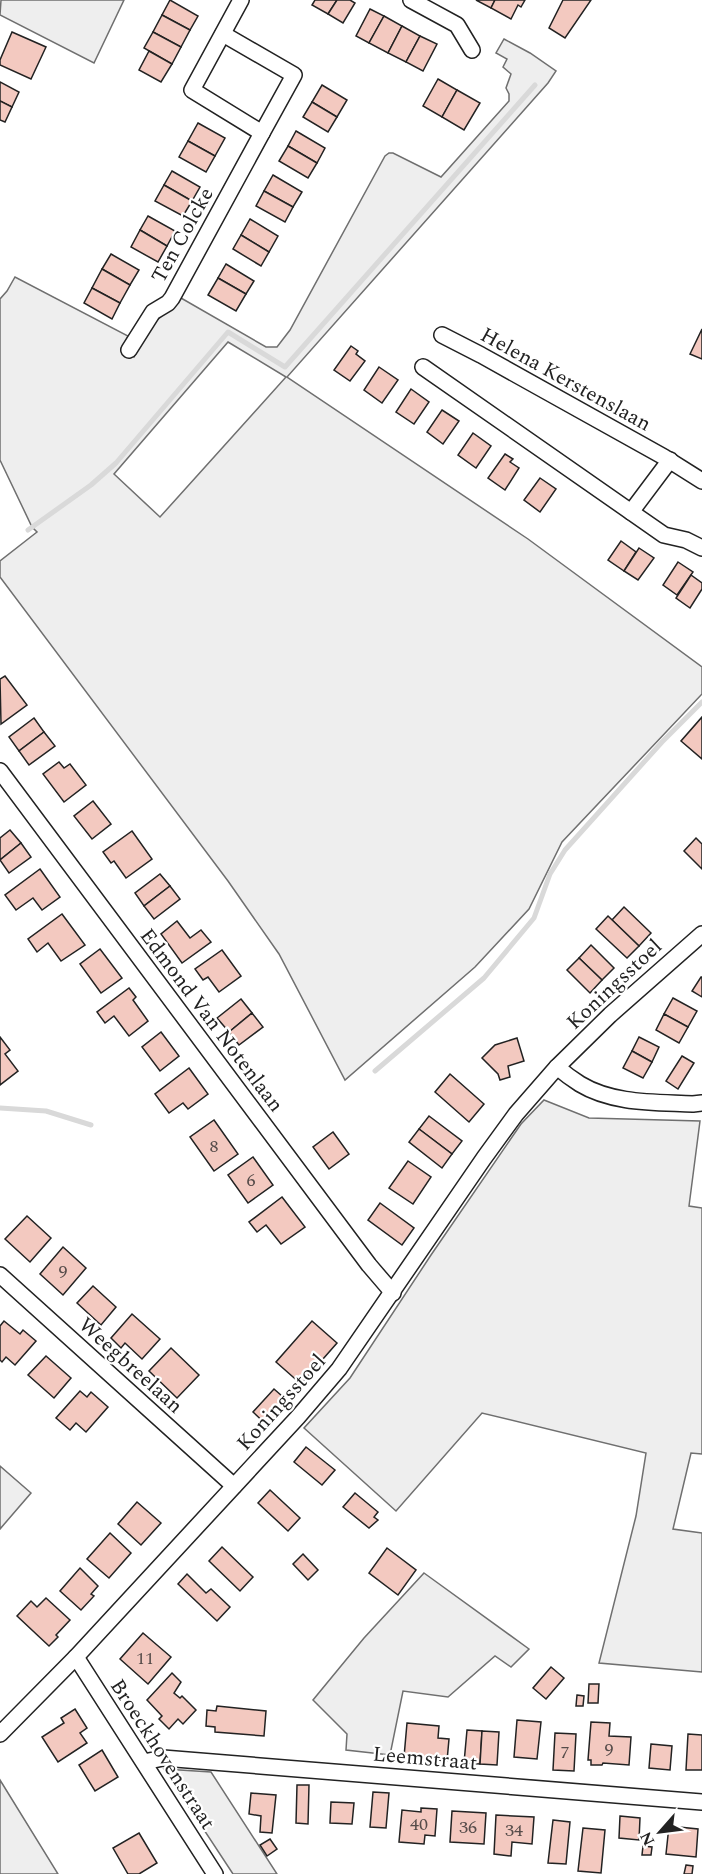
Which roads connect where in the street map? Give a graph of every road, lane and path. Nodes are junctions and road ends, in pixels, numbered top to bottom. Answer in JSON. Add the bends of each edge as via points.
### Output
{"nodes":[{"id":1,"x":241,"y":0,"type":"edge"},
{"id":2,"x":411,"y":0,"type":"edge"},
{"id":3,"x":223,"y":34,"type":"junction"},
{"id":4,"x":472,"y":51,"type":"dead end"},
{"id":5,"x":262,"y":132,"type":"junction"},
{"id":6,"x":442,"y":335,"type":"dead end"},
{"id":7,"x":129,"y":350,"type":"dead end"},
{"id":8,"x":423,"y":367,"type":"dead end"},
{"id":9,"x":670,"y":460,"type":"junction"},
{"id":10,"x":702,"y":481,"type":"edge"},
{"id":11,"x":632,"y":512,"type":"junction"},
{"id":12,"x":702,"y":548,"type":"edge"},
{"id":13,"x":0,"y":771,"type":"edge"},
{"id":14,"x":702,"y":934,"type":"edge"},
{"id":15,"x":557,"y":1067,"type":"junction"},
{"id":16,"x":702,"y":1103,"type":"edge"},
{"id":17,"x":0,"y":1275,"type":"edge"},
{"id":18,"x":393,"y":1293,"type":"junction"},
{"id":19,"x":234,"y":1486,"type":"junction"},
{"id":20,"x":76,"y":1657,"type":"junction"},
{"id":21,"x":0,"y":1734,"type":"edge"},
{"id":22,"x":144,"y":1762,"type":"junction"},
{"id":23,"x":702,"y":1802,"type":"edge"},
{"id":24,"x":215,"y":1874,"type":"edge"}],
"edges":[{"from":1,"to":3,"type":"street"},
{"from":2,"to":4,"type":"street","via":[[457,25]]},
{"from":3,"to":5,"type":"street","via":[[192,90]]},
{"from":3,"to":5,"type":"street","name":"Ten Colcke","via":[[294,75]]},
{"from":5,"to":7,"type":"street","name":"Ten Colcke","via":[[172,298],[153,312]]},
{"from":6,"to":9,"type":"street","name":"Helena Kerstenslaan"},
{"from":8,"to":11,"type":"street"},
{"from":9,"to":10,"type":"street","name":"Helena Kerstenslaan"},
{"from":9,"to":11,"type":"street"},
{"from":11,"to":12,"type":"street","via":[[663,535]]},
{"from":13,"to":18,"type":"street","name":"Edmond Van Notenlaan"},
{"from":14,"to":15,"type":"street","name":"Koningsstoel"},
{"from":15,"to":16,"type":"street","via":[[581,1085],[625,1100]]},
{"from":15,"to":18,"type":"street","name":"Koningsstoel","via":[[484,1158]]},
{"from":17,"to":19,"type":"street","name":"Weegbreelaan"},
{"from":18,"to":19,"type":"street","name":"Koningsstoel","via":[[339,1369]]},
{"from":19,"to":20,"type":"street","name":"Koningsstoel"},
{"from":20,"to":21,"type":"street","name":"Koningsstoel"},
{"from":20,"to":22,"type":"street","name":"Broeckhovenstraat"},
{"from":22,"to":23,"type":"street","name":"Leemstraat","via":[[163,1758]]},
{"from":22,"to":24,"type":"street","name":"Broeckhovenstraat"}]}
